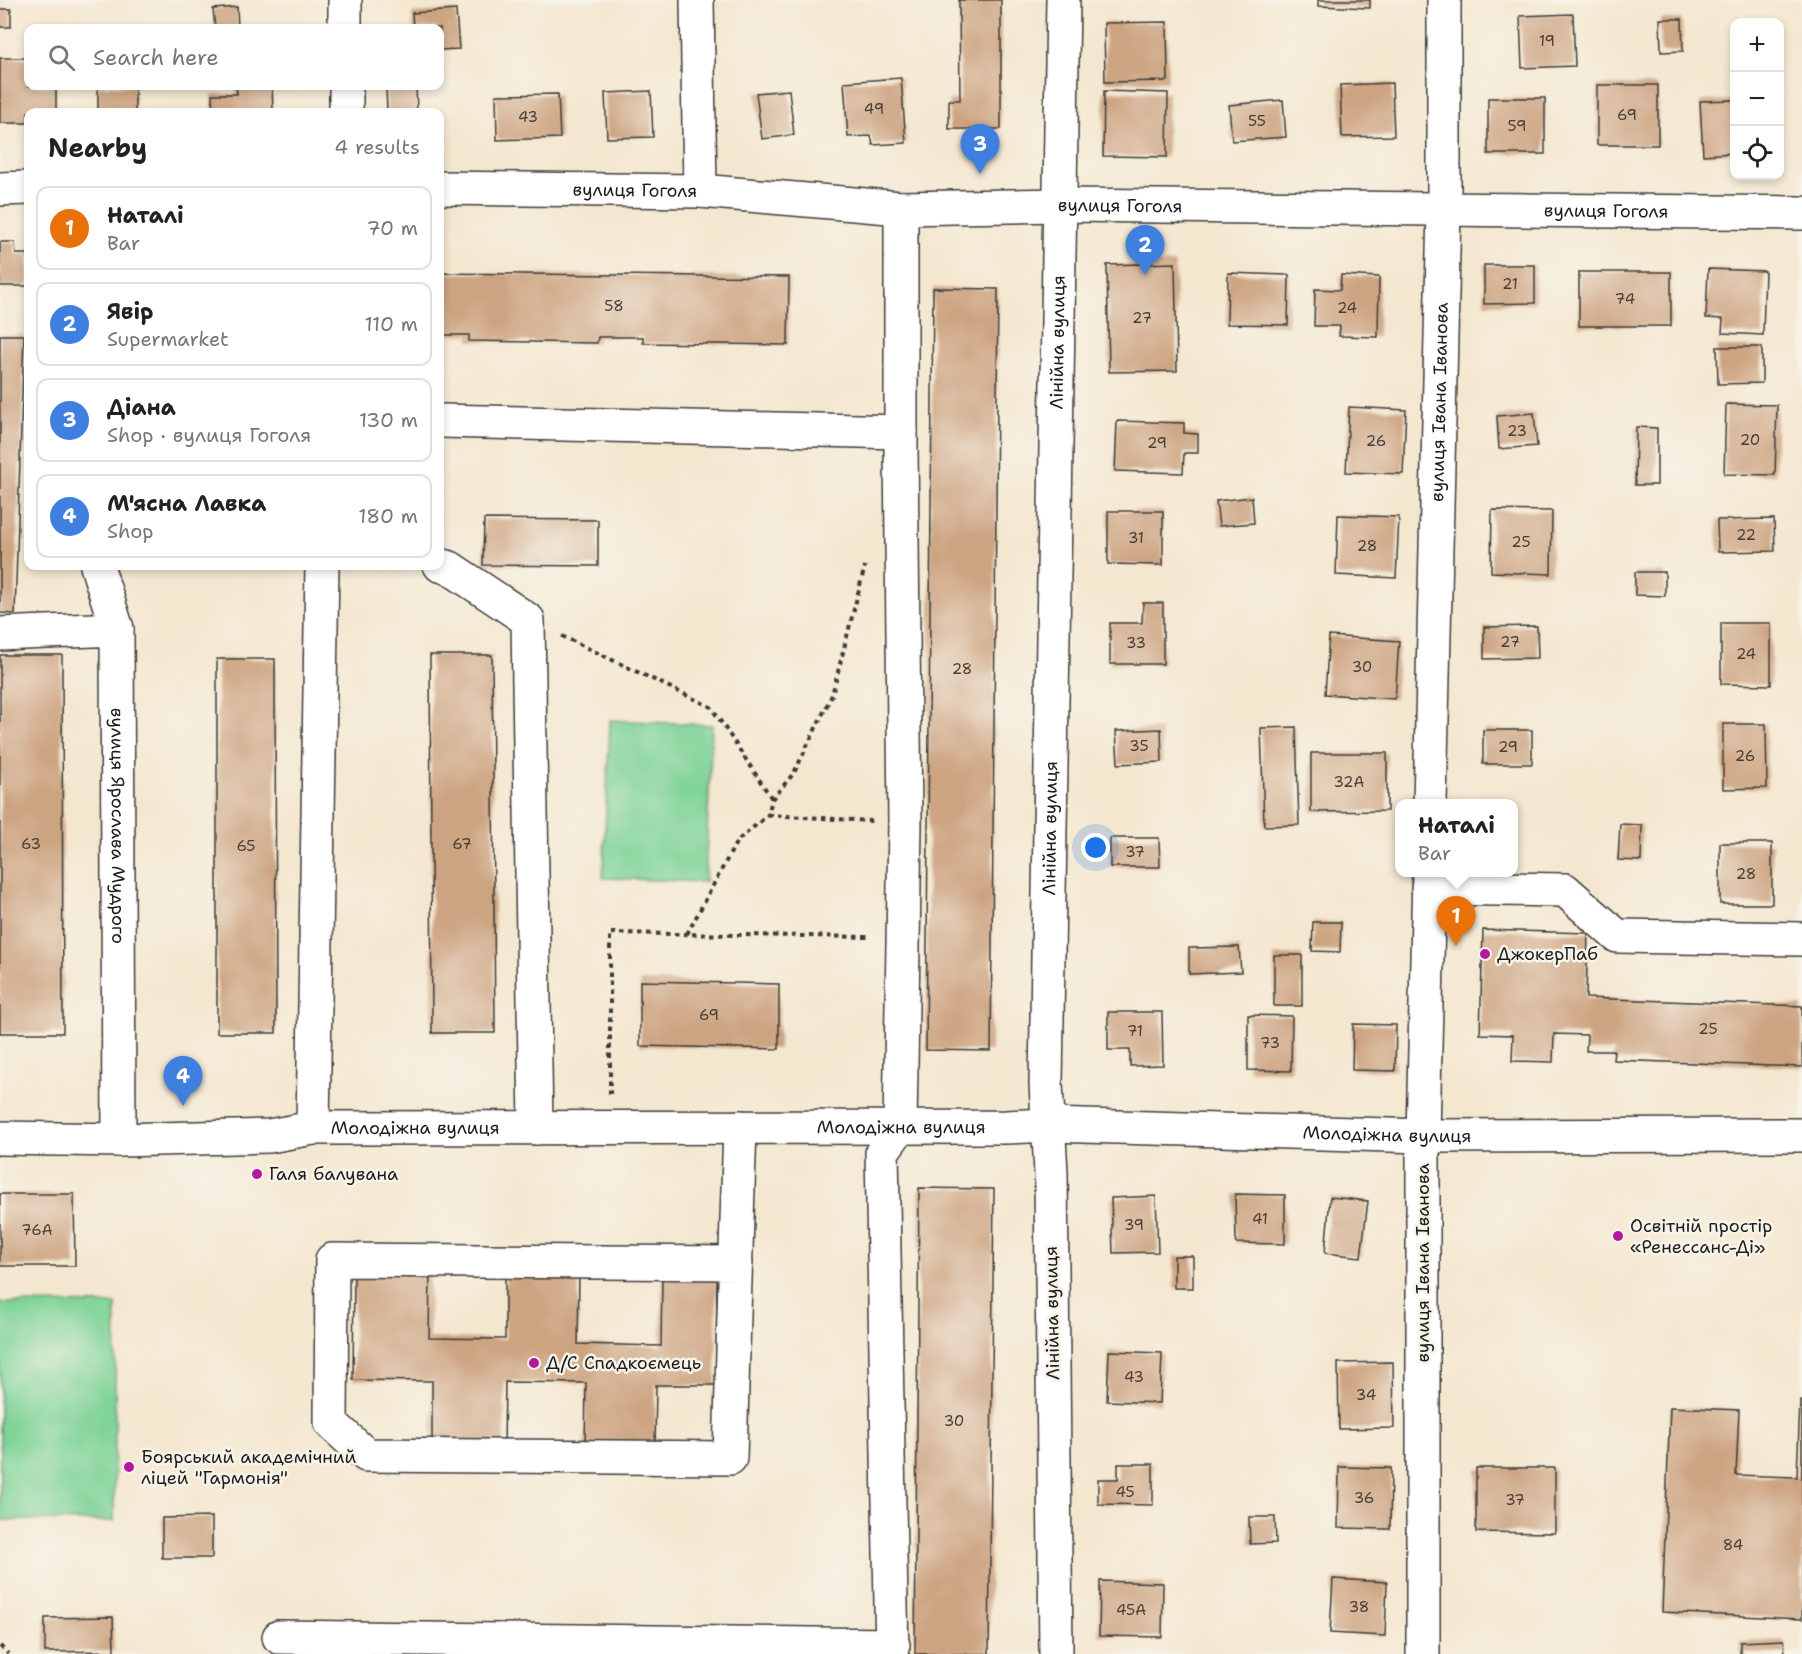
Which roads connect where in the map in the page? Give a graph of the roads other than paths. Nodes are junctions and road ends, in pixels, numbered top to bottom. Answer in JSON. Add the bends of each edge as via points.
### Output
{"nodes":[{"id":1,"x":345,"y":0,"type":"edge"},
{"id":2,"x":697,"y":0,"type":"edge"},
{"id":3,"x":1063,"y":0,"type":"edge"},
{"id":4,"x":1444,"y":0,"type":"edge"},
{"id":5,"x":345,"y":24,"type":"edge"},
{"id":6,"x":346,"y":90,"type":"edge"},
{"id":7,"x":346,"y":108,"type":"edge"},
{"id":8,"x":24,"y":188,"type":"edge"},
{"id":9,"x":444,"y":188,"type":"edge"},
{"id":10,"x":0,"y":189,"type":"edge"},
{"id":11,"x":700,"y":191,"type":"junction"},
{"id":12,"x":1060,"y":205,"type":"junction"},
{"id":13,"x":901,"y":208,"type":"junction"},
{"id":14,"x":1444,"y":210,"type":"junction"},
{"id":15,"x":1802,"y":213,"type":"edge"},
{"id":16,"x":444,"y":421,"type":"edge"},
{"id":17,"x":901,"y":432,"type":"junction"},
{"id":18,"x":444,"y":566,"type":"edge"},
{"id":19,"x":98,"y":570,"type":"edge"},
{"id":20,"x":322,"y":570,"type":"edge"},
{"id":21,"x":117,"y":629,"type":"junction"},
{"id":22,"x":0,"y":634,"type":"edge"},
{"id":23,"x":1430,"y":799,"type":"edge"},
{"id":24,"x":1428,"y":880,"type":"edge"},
{"id":25,"x":1802,"y":939,"type":"edge"},
{"id":26,"x":1049,"y":1125,"type":"junction"},
{"id":27,"x":740,"y":1127,"type":"junction"},
{"id":28,"x":900,"y":1127,"type":"junction"},
{"id":29,"x":313,"y":1128,"type":"junction"},
{"id":30,"x":536,"y":1128,"type":"junction"},
{"id":31,"x":1802,"y":1135,"type":"edge"},
{"id":32,"x":1423,"y":1136,"type":"junction"},
{"id":33,"x":0,"y":1138,"type":"edge"},
{"id":34,"x":119,"y":1140,"type":"junction"},
{"id":35,"x":736,"y":1263,"type":"junction"},
{"id":36,"x":279,"y":1637,"type":"dead end"},
{"id":37,"x":500,"y":1647,"type":"edge"},
{"id":38,"x":893,"y":1649,"type":"edge"},
{"id":39,"x":1056,"y":1654,"type":"edge"},
{"id":40,"x":1423,"y":1654,"type":"edge"}],
"edges":[{"from":1,"to":5,"type":"street"},
{"from":2,"to":11,"type":"street"},
{"from":3,"to":12,"type":"street","name":"Лінійна вулиця"},
{"from":4,"to":14,"type":"street","name":"вулиця Івана Іванова"},
{"from":6,"to":7,"type":"street"},
{"from":8,"to":10,"type":"street"},
{"from":9,"to":11,"type":"street","name":"вулиця Гоголя"},
{"from":11,"to":13,"type":"street","name":"вулиця Гоголя"},
{"from":12,"to":13,"type":"street","name":"вулиця Гоголя"},
{"from":12,"to":14,"type":"street","name":"вулиця Гоголя"},
{"from":12,"to":26,"type":"street","name":"Лінійна вулиця","via":[[1046,1083]]},
{"from":13,"to":17,"type":"street"},
{"from":14,"to":15,"type":"street","name":"вулиця Гоголя"},
{"from":14,"to":23,"type":"street","name":"вулиця Івана Іванова"},
{"from":16,"to":17,"type":"street"},
{"from":17,"to":28,"type":"street","via":[[905,823]]},
{"from":18,"to":30,"type":"street","via":[[528,620]]},
{"from":19,"to":21,"type":"street","name":"вулиця Ярослава Мудрого"},
{"from":20,"to":29,"type":"street"},
{"from":21,"to":22,"type":"street"},
{"from":21,"to":34,"type":"street","name":"вулиця Ярослава Мудрого"},
{"from":24,"to":25,"type":"street","via":[[1565,890],[1617,936]]},
{"from":24,"to":32,"type":"street","name":"вулиця Івана Іванова"},
{"from":26,"to":28,"type":"street","name":"Молодіжна вулиця"},
{"from":26,"to":32,"type":"street","name":"Молодіжна вулиця"},
{"from":26,"to":39,"type":"street","name":"Лінійна вулиця"},
{"from":27,"to":28,"type":"street","name":"Молодіжна вулиця"},
{"from":27,"to":30,"type":"street","name":"Молодіжна вулиця"},
{"from":27,"to":35,"type":"street"},
{"from":28,"to":38,"type":"street","via":[[882,1152]]},
{"from":29,"to":30,"type":"street","name":"Молодіжна вулиця"},
{"from":29,"to":34,"type":"street","name":"Молодіжна вулиця","via":[[269,1136]]},
{"from":31,"to":32,"type":"street","name":"Молодіжна вулиця"},
{"from":32,"to":40,"type":"street","name":"вулиця Івана Іванова"},
{"from":33,"to":34,"type":"street","name":"Молодіжна вулиця"},
{"from":35,"to":35,"type":"street","via":[[729,1458],[366,1455],[331,1423],[332,1260]]},
{"from":36,"to":37,"type":"street"},
{"from":37,"to":38,"type":"street"}]}
